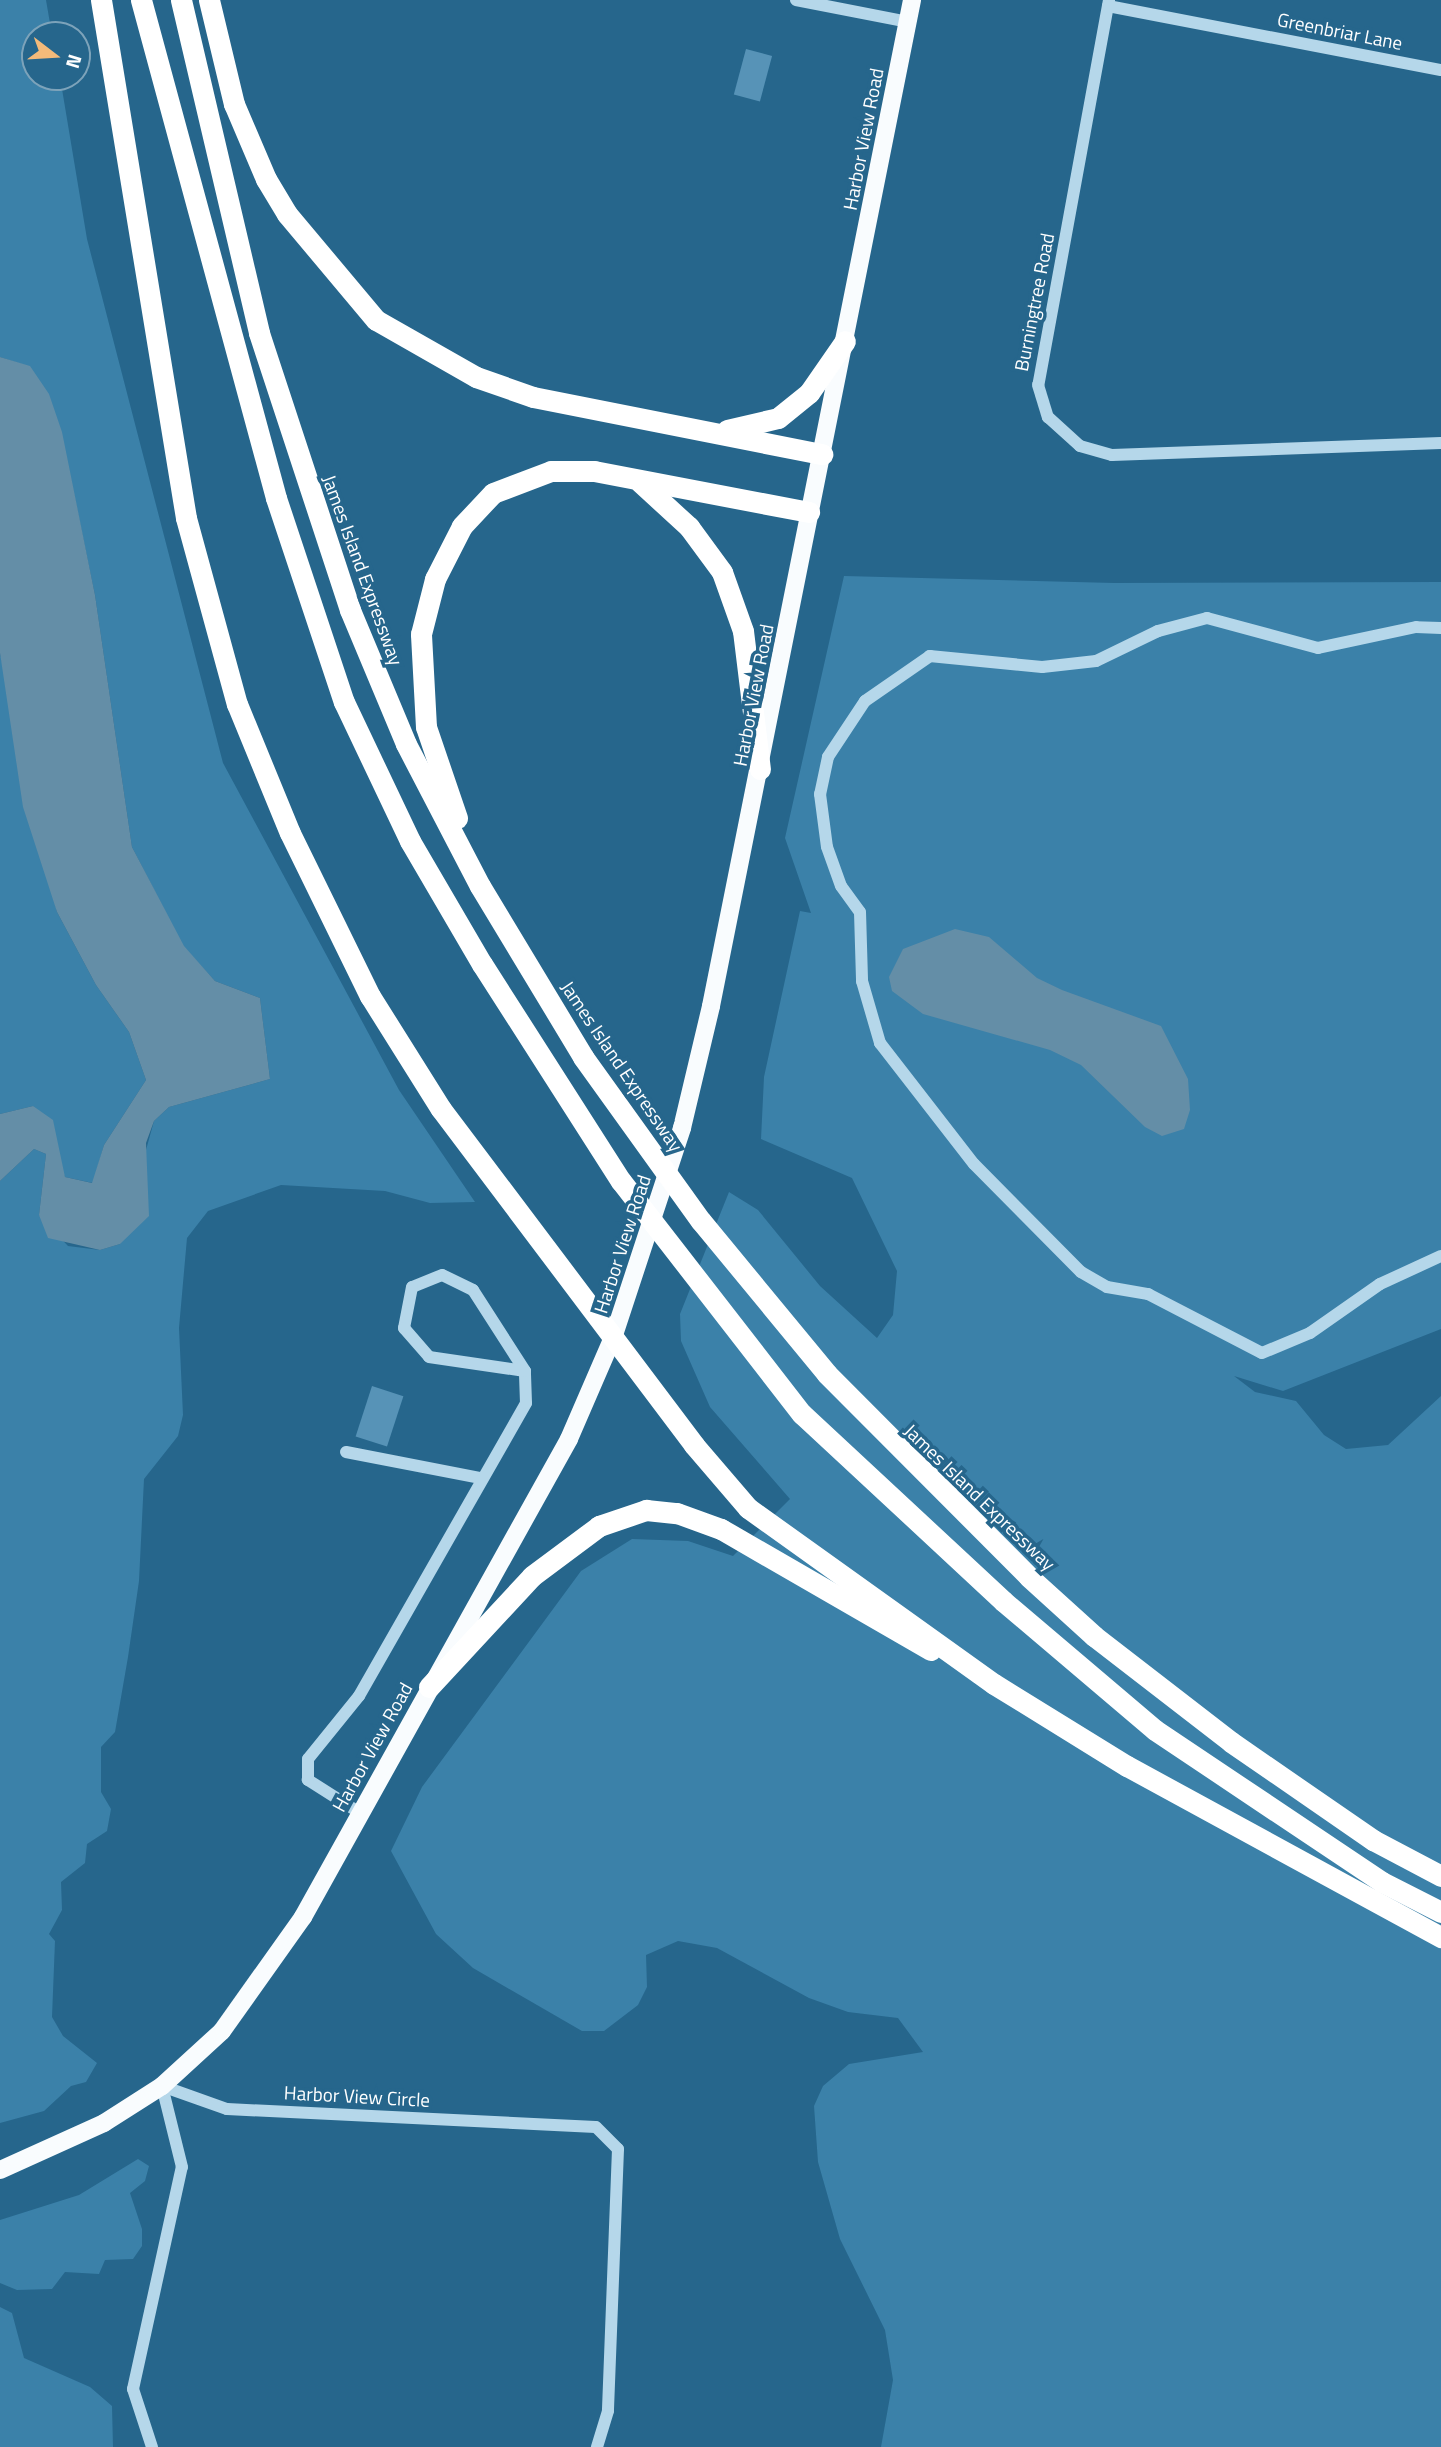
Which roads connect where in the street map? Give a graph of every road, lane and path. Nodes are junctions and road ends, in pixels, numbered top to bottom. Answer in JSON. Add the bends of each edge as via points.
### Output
{"nodes":[{"id":1,"x":101,"y":0,"type":"edge"},
{"id":2,"x":141,"y":0,"type":"edge"},
{"id":3,"x":181,"y":0,"type":"edge"},
{"id":4,"x":209,"y":0,"type":"edge"},
{"id":5,"x":796,"y":0,"type":"edge"},
{"id":6,"x":912,"y":0,"type":"edge"},
{"id":7,"x":1109,"y":3,"type":"edge"},
{"id":8,"x":908,"y":22,"type":"junction"},
{"id":9,"x":1441,"y":71,"type":"edge"},
{"id":10,"x":845,"y":341,"type":"junction"},
{"id":11,"x":710,"y":432,"type":"junction"},
{"id":12,"x":1441,"y":443,"type":"edge"},
{"id":13,"x":822,"y":454,"type":"junction"},
{"id":14,"x":640,"y":482,"type":"junction"},
{"id":15,"x":809,"y":512,"type":"junction"},
{"id":16,"x":1441,"y":628,"type":"edge"},
{"id":17,"x":760,"y":769,"type":"junction"},
{"id":18,"x":480,"y":886,"type":"junction"},
{"id":19,"x":1441,"y":1256,"type":"edge"},
{"id":20,"x":614,"y":1335,"type":"junction"},
{"id":21,"x":525,"y":1371,"type":"junction"},
{"id":22,"x":346,"y":1452,"type":"dead end"},
{"id":23,"x":480,"y":1478,"type":"junction"},
{"id":24,"x":994,"y":1684,"type":"junction"},
{"id":25,"x":429,"y":1688,"type":"junction"},
{"id":26,"x":360,"y":1813,"type":"junction"},
{"id":27,"x":1441,"y":1876,"type":"edge"},
{"id":28,"x":1441,"y":1912,"type":"edge"},
{"id":29,"x":1441,"y":1937,"type":"edge"},
{"id":30,"x":162,"y":2086,"type":"junction"},
{"id":31,"x":0,"y":2170,"type":"edge"},
{"id":32,"x":152,"y":2447,"type":"edge"},
{"id":33,"x":597,"y":2447,"type":"edge"}],
"edges":[{"from":1,"to":20,"type":"highway","via":[[181,491],[237,704],[290,833],[370,996],[441,1109]]},
{"from":2,"to":28,"type":"highway","via":[[276,498],[344,702],[411,841],[463,931],[537,1056],[621,1181],[802,1414],[1003,1601],[1154,1730],[1382,1882]]},
{"from":3,"to":18,"type":"highway","name":"James Island Expressway","via":[[259,333],[350,610],[407,744]]},
{"from":4,"to":11,"type":"highway","via":[[234,104],[261,169],[287,215],[376,320],[476,377],[533,397]]},
{"from":5,"to":8,"type":"street"},
{"from":6,"to":8,"type":"main road","name":"Harbor View Road"},
{"from":7,"to":9,"type":"street","name":"Greenbriar Lane"},
{"from":7,"to":12,"type":"street","name":"Burningtree Road","via":[[1038,385],[1048,418],[1080,446],[1112,455]]},
{"from":8,"to":10,"type":"main road","name":"Harbor View Road"},
{"from":10,"to":11,"type":"highway","via":[[809,393],[778,418]]},
{"from":10,"to":13,"type":"main road","name":"Harbor View Road"},
{"from":11,"to":13,"type":"highway"},
{"from":13,"to":15,"type":"main road","name":"Harbor View Road"},
{"from":14,"to":15,"type":"highway"},
{"from":14,"to":17,"type":"highway","via":[[689,527],[722,572],[743,631]]},
{"from":14,"to":18,"type":"highway","via":[[594,471],[551,471],[493,493],[462,526],[435,579],[419,655],[426,727]]},
{"from":15,"to":17,"type":"main road","name":"Harbor View Road"},
{"from":16,"to":19,"type":"street","via":[[1416,627],[1318,648],[1207,618],[1157,631],[1096,661],[1042,667],[930,656],[865,701],[828,757],[820,794],[827,846],[841,886],[860,912],[862,981],[880,1043],[974,1164],[1081,1272],[1107,1287],[1148,1294],[1262,1353],[1310,1333],[1380,1284]]},
{"from":17,"to":20,"type":"main road","name":"Harbor View Road","via":[[682,1128]]},
{"from":18,"to":27,"type":"highway","name":"James Island Expressway","via":[[583,1057],[701,1221],[900,1453],[1075,1619],[1162,1690],[1373,1840]]},
{"from":20,"to":24,"type":"highway","via":[[748,1508]]},
{"from":20,"to":25,"type":"main road","name":"Harbor View Road","via":[[569,1439]]},
{"from":21,"to":21,"type":"street","via":[[429,1357],[404,1328],[412,1287],[442,1275],[473,1290]]},
{"from":21,"to":23,"type":"street","via":[[526,1403]]},
{"from":22,"to":23,"type":"street"},
{"from":23,"to":26,"type":"street","via":[[359,1696],[304,1770],[308,1780]]},
{"from":24,"to":25,"type":"highway","via":[[721,1529],[677,1513],[646,1510],[599,1526],[532,1576]]},
{"from":24,"to":29,"type":"highway","via":[[1127,1766]]},
{"from":25,"to":26,"type":"main road","name":"Harbor View Road"},
{"from":26,"to":30,"type":"main road","name":"Harbor View Road","via":[[303,1917],[222,2031]]},
{"from":30,"to":31,"type":"main road","name":"Harbor View Road","via":[[51,2151]]},
{"from":30,"to":32,"type":"street","via":[[183,2167],[133,2389]]},
{"from":30,"to":33,"type":"street","name":"Harbor View Circle","via":[[227,2109],[596,2127],[618,2149],[608,2411]]}]}
